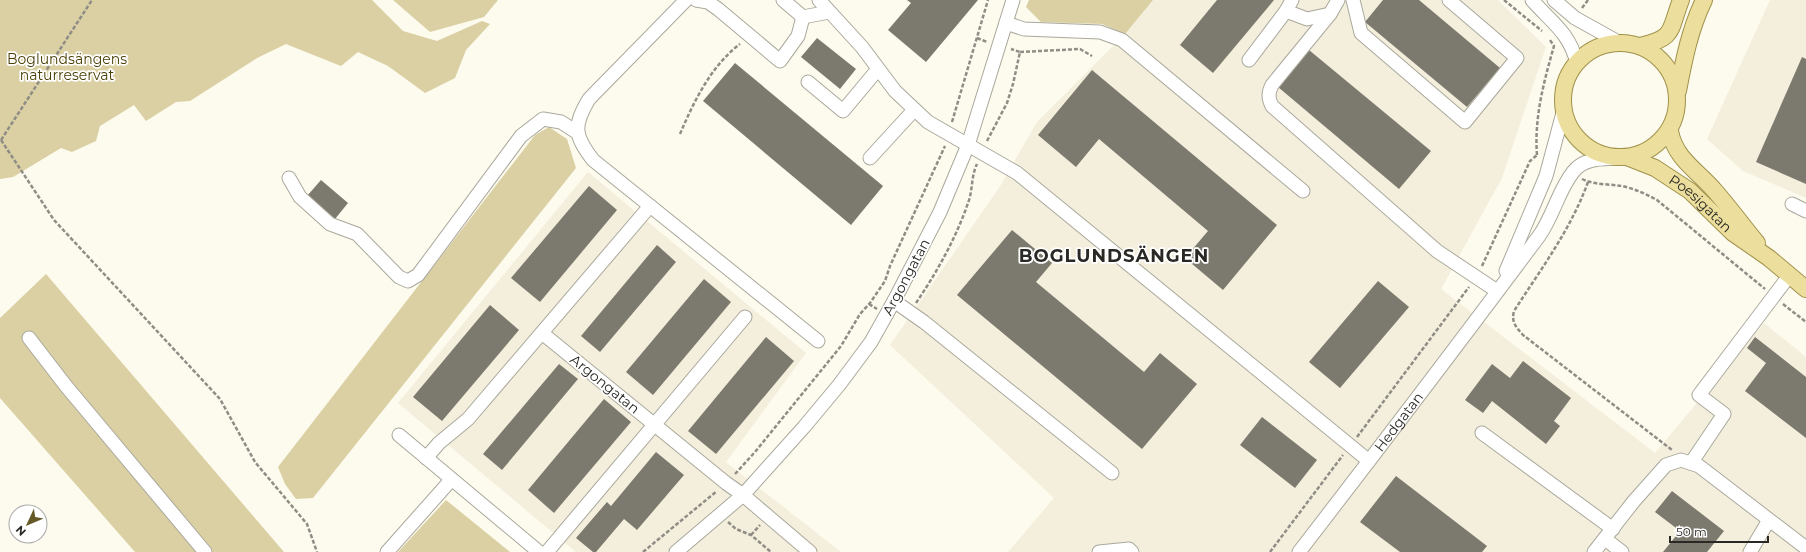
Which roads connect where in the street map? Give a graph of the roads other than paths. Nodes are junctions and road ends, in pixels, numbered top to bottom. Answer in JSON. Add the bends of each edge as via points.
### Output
{"nodes":[{"id":1,"x":686,"y":0,"type":"edge"},
{"id":2,"x":696,"y":0,"type":"edge"},
{"id":3,"x":783,"y":0,"type":"edge"},
{"id":4,"x":818,"y":0,"type":"edge"},
{"id":5,"x":1014,"y":0,"type":"edge"},
{"id":6,"x":1338,"y":0,"type":"edge"},
{"id":7,"x":1353,"y":0,"type":"edge"},
{"id":8,"x":1449,"y":0,"type":"edge"},
{"id":9,"x":1532,"y":0,"type":"edge"},
{"id":10,"x":1554,"y":0,"type":"edge"},
{"id":11,"x":1681,"y":0,"type":"edge"},
{"id":12,"x":1704,"y":0,"type":"edge"},
{"id":13,"x":1289,"y":5,"type":"edge"},
{"id":14,"x":830,"y":12,"type":"junction"},
{"id":15,"x":1330,"y":14,"type":"junction"},
{"id":16,"x":803,"y":17,"type":"junction"},
{"id":17,"x":1006,"y":23,"type":"junction"},
{"id":18,"x":1620,"y":43,"type":"junction"},
{"id":19,"x":1640,"y":46,"type":"junction"},
{"id":20,"x":1249,"y":60,"type":"dead end"},
{"id":21,"x":1577,"y":63,"type":"junction"},
{"id":22,"x":878,"y":69,"type":"junction"},
{"id":23,"x":808,"y":82,"type":"dead end"},
{"id":24,"x":1678,"y":93,"type":"junction"},
{"id":25,"x":1564,"y":109,"type":"junction"},
{"id":26,"x":914,"y":110,"type":"junction"},
{"id":27,"x":1670,"y":131,"type":"junction"},
{"id":28,"x":578,"y":133,"type":"junction"},
{"id":29,"x":968,"y":145,"type":"junction"},
{"id":30,"x":1622,"y":157,"type":"junction"},
{"id":31,"x":870,"y":158,"type":"dead end"},
{"id":32,"x":289,"y":178,"type":"dead end"},
{"id":33,"x":1303,"y":191,"type":"dead end"},
{"id":34,"x":1792,"y":204,"type":"dead end"},
{"id":35,"x":650,"y":206,"type":"junction"},
{"id":36,"x":1806,"y":211,"type":"edge"},
{"id":37,"x":1769,"y":258,"type":"junction"},
{"id":38,"x":1789,"y":276,"type":"junction"},
{"id":39,"x":1806,"y":289,"type":"edge"},
{"id":40,"x":1497,"y":291,"type":"junction"},
{"id":41,"x":894,"y":301,"type":"junction"},
{"id":42,"x":745,"y":317,"type":"dead end"},
{"id":43,"x":542,"y":333,"type":"junction"},
{"id":44,"x":29,"y":338,"type":"dead end"},
{"id":45,"x":818,"y":341,"type":"dead end"},
{"id":46,"x":653,"y":424,"type":"junction"},
{"id":47,"x":1482,"y":433,"type":"dead end"},
{"id":48,"x":399,"y":435,"type":"dead end"},
{"id":49,"x":426,"y":458,"type":"junction"},
{"id":50,"x":1369,"y":461,"type":"junction"},
{"id":51,"x":1691,"y":463,"type":"junction"},
{"id":52,"x":1112,"y":473,"type":"dead end"},
{"id":53,"x":451,"y":480,"type":"junction"},
{"id":54,"x":743,"y":495,"type":"junction"},
{"id":55,"x":1769,"y":520,"type":"junction"},
{"id":56,"x":1609,"y":534,"type":"junction"},
{"id":57,"x":1806,"y":548,"type":"edge"},
{"id":58,"x":1752,"y":551,"type":"edge"},
{"id":59,"x":205,"y":552,"type":"edge"},
{"id":60,"x":387,"y":552,"type":"edge"},
{"id":61,"x":539,"y":552,"type":"edge"},
{"id":62,"x":547,"y":552,"type":"edge"},
{"id":63,"x":676,"y":552,"type":"edge"},
{"id":64,"x":810,"y":552,"type":"edge"},
{"id":65,"x":1099,"y":552,"type":"edge"},
{"id":66,"x":1132,"y":552,"type":"edge"},
{"id":67,"x":1299,"y":552,"type":"edge"},
{"id":68,"x":1594,"y":552,"type":"edge"},
{"id":69,"x":1622,"y":552,"type":"edge"}],
"edges":[{"from":1,"to":28,"type":"street","via":[[589,99],[579,116]]},
{"from":2,"to":16,"type":"street","via":[[708,2],[718,9],[780,60],[798,36]]},
{"from":3,"to":16,"type":"street"},
{"from":4,"to":14,"type":"street"},
{"from":5,"to":17,"type":"street","name":"Argongatan"},
{"from":6,"to":15,"type":"street"},
{"from":7,"to":8,"type":"street","via":[[1361,33],[1465,122],[1517,58]]},
{"from":9,"to":21,"type":"street","via":[[1564,33],[1573,47]]},
{"from":10,"to":18,"type":"street","via":[[1575,18]]},
{"from":11,"to":19,"type":"main road","via":[[1671,31],[1658,42]]},
{"from":12,"to":24,"type":"main road","via":[[1695,18],[1687,45]]},
{"from":13,"to":15,"type":"street","via":[[1307,20]]},
{"from":13,"to":20,"type":"street"},
{"from":14,"to":16,"type":"street"},
{"from":14,"to":22,"type":"street"},
{"from":15,"to":40,"type":"street","via":[[1272,85],[1269,92],[1272,106],[1437,251]]},
{"from":17,"to":29,"type":"street","name":"Argongatan"},
{"from":17,"to":33,"type":"street","via":[[1024,29],[1100,32],[1122,40]]},
{"from":18,"to":19,"type":"main road"},
{"from":18,"to":21,"type":"main road","via":[[1591,51]]},
{"from":19,"to":24,"type":"main road","via":[[1660,58],[1672,74]]},
{"from":21,"to":25,"type":"main road","via":[[1564,92]]},
{"from":22,"to":23,"type":"street","via":[[843,111]]},
{"from":22,"to":26,"type":"street"},
{"from":24,"to":27,"type":"main road","via":[[1677,111]]},
{"from":25,"to":30,"type":"main road","via":[[1570,127],[1580,142],[1593,151]]},
{"from":25,"to":40,"type":"street","name":"Hedgatan","via":[[1546,176]]},
{"from":26,"to":29,"type":"street","via":[[928,122]]},
{"from":26,"to":31,"type":"street"},
{"from":27,"to":30,"type":"main road","via":[[1654,147],[1635,156]]},
{"from":27,"to":37,"type":"main road","name":"Poesigatan","via":[[1672,144],[1680,156],[1715,191]]},
{"from":28,"to":32,"type":"street","via":[[561,122],[543,119],[522,136],[418,275],[408,281],[399,277],[357,234],[330,224],[300,197]]},
{"from":28,"to":35,"type":"street","via":[[583,147],[593,160]]},
{"from":29,"to":41,"type":"street","name":"Argongatan","via":[[940,212]]},
{"from":29,"to":50,"type":"street","via":[[1017,173]]},
{"from":30,"to":37,"type":"main road","name":"Poesigatan","via":[[1655,168],[1690,191],[1733,233]]},
{"from":30,"to":40,"type":"street","name":"Hedgatan","via":[[1582,163],[1573,172],[1540,234]]},
{"from":34,"to":36,"type":"street"},
{"from":35,"to":43,"type":"street"},
{"from":35,"to":45,"type":"street"},
{"from":37,"to":38,"type":"main road","name":"Poesigatan"},
{"from":38,"to":39,"type":"main road","name":"Poesigatan"},
{"from":38,"to":51,"type":"street","via":[[1699,395],[1724,414]]},
{"from":40,"to":50,"type":"street","name":"Hedgatan"},
{"from":41,"to":52,"type":"street","via":[[924,322]]},
{"from":41,"to":54,"type":"street","name":"Argongatan","via":[[871,342],[839,385]]},
{"from":42,"to":46,"type":"street"},
{"from":43,"to":46,"type":"street","name":"Argongatan"},
{"from":43,"to":49,"type":"street","via":[[468,419],[439,443]]},
{"from":44,"to":59,"type":"street"},
{"from":46,"to":54,"type":"street","name":"Argongatan"},
{"from":46,"to":62,"type":"street"},
{"from":47,"to":56,"type":"street"},
{"from":48,"to":49,"type":"street"},
{"from":49,"to":53,"type":"street"},
{"from":50,"to":67,"type":"street","name":"Hedgatan"},
{"from":51,"to":55,"type":"street","via":[[1699,466]]},
{"from":51,"to":56,"type":"street","via":[[1681,460],[1666,465]]},
{"from":53,"to":60,"type":"street"},
{"from":53,"to":61,"type":"street"},
{"from":54,"to":63,"type":"street","name":"Argongatan"},
{"from":54,"to":64,"type":"street"},
{"from":55,"to":57,"type":"street"},
{"from":55,"to":58,"type":"street"},
{"from":56,"to":68,"type":"street"},
{"from":56,"to":69,"type":"street"},
{"from":65,"to":66,"type":"street","via":[[1128,549]]}]}
